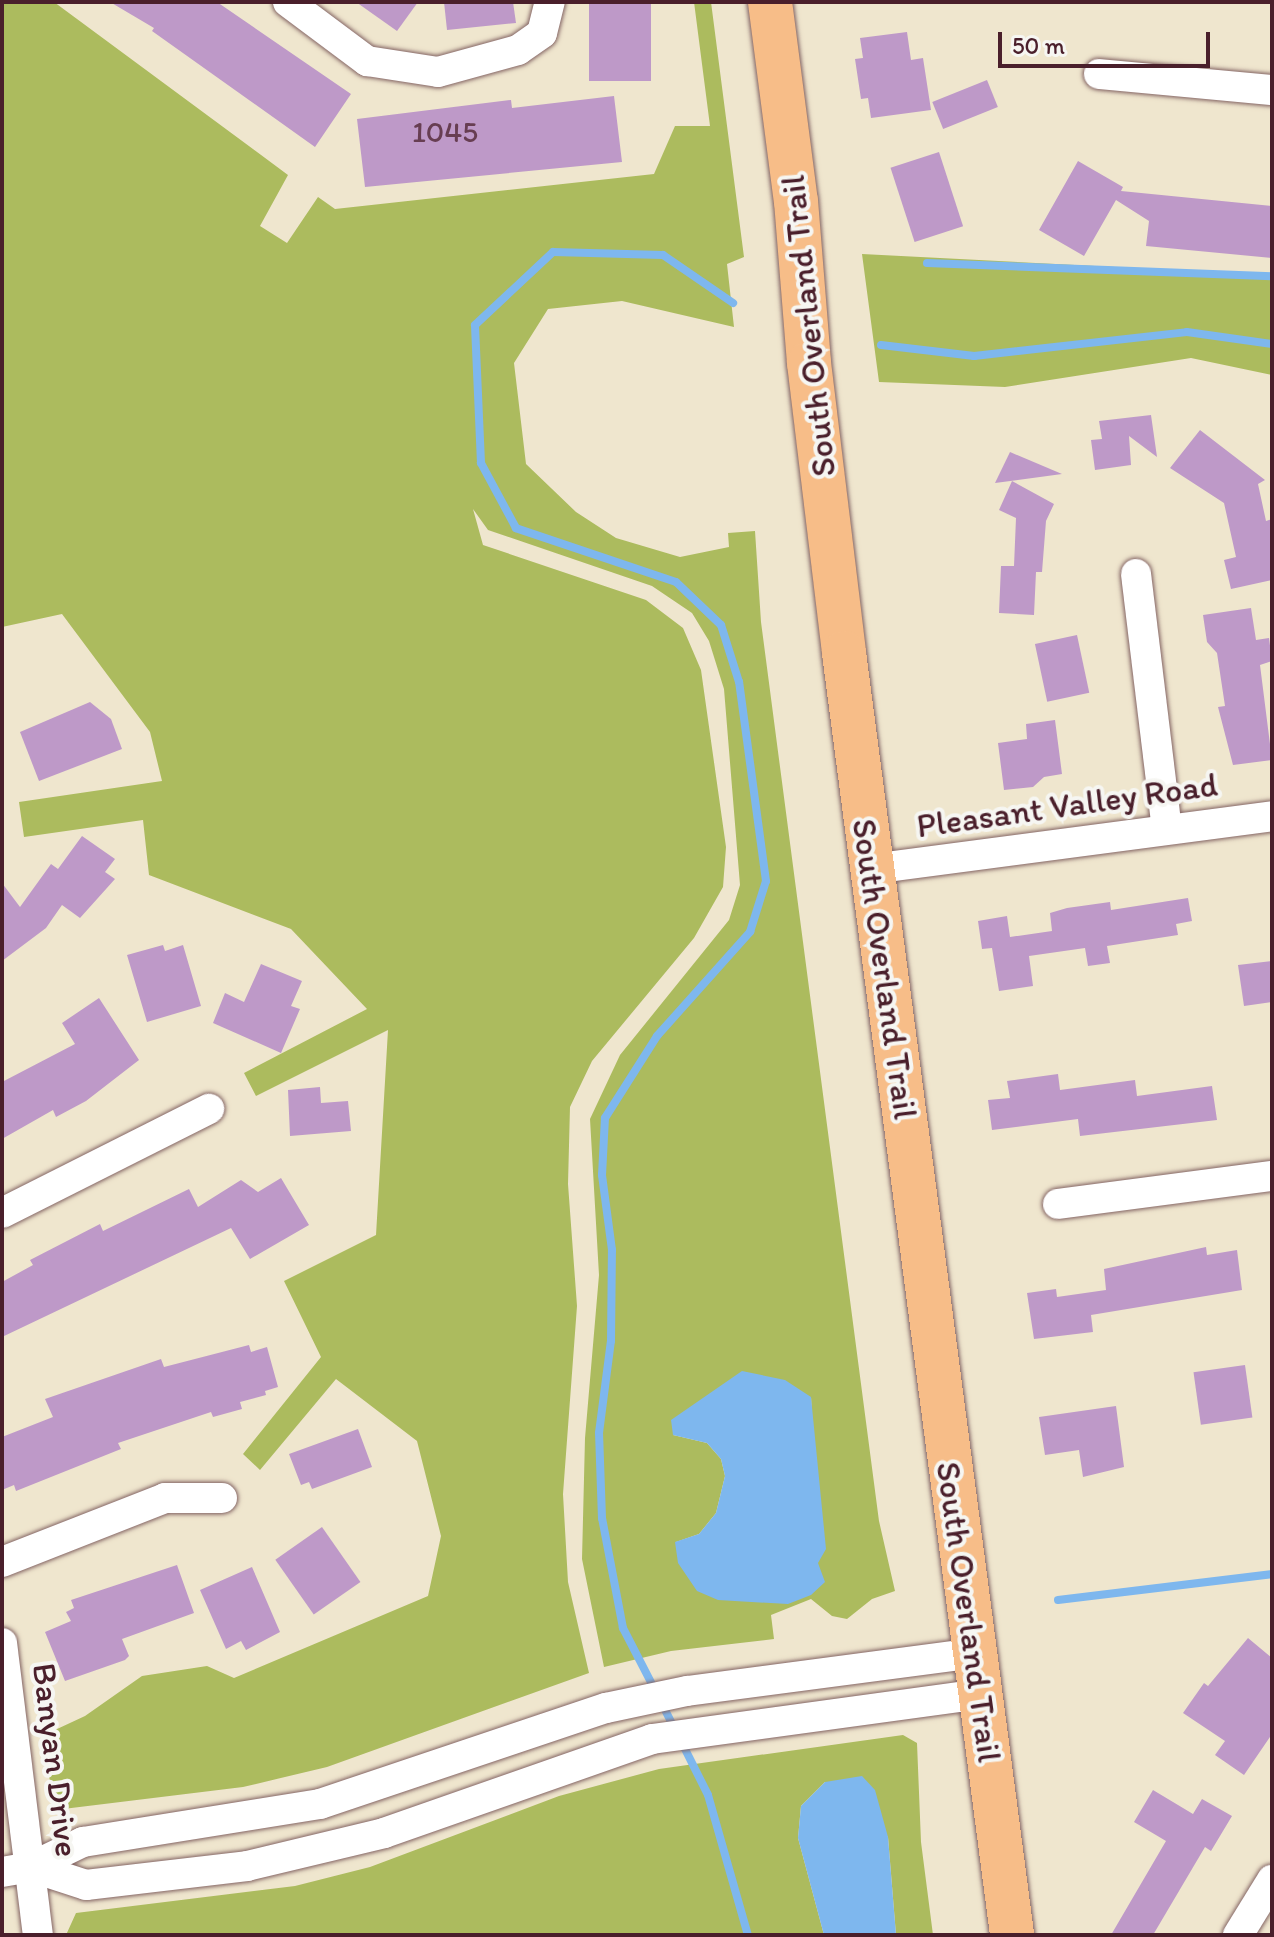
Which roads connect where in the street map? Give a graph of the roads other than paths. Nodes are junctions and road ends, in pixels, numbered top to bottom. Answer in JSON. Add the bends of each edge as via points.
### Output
{"nodes":[{"id":1,"x":288,"y":2,"type":"edge"},
{"id":2,"x":550,"y":2,"type":"edge"},
{"id":3,"x":770,"y":2,"type":"edge"},
{"id":4,"x":1099,"y":74,"type":"dead end"},
{"id":5,"x":1272,"y":90,"type":"edge"},
{"id":6,"x":1136,"y":574,"type":"dead end"},
{"id":7,"x":1272,"y":816,"type":"edge"},
{"id":8,"x":1167,"y":829,"type":"junction"},
{"id":9,"x":872,"y":869,"type":"junction"},
{"id":10,"x":209,"y":1109,"type":"dead end"},
{"id":11,"x":1272,"y":1176,"type":"edge"},
{"id":12,"x":1058,"y":1204,"type":"dead end"},
{"id":13,"x":2,"y":1213,"type":"edge"},
{"id":14,"x":222,"y":1498,"type":"dead end"},
{"id":15,"x":2,"y":1562,"type":"edge"},
{"id":16,"x":2,"y":1643,"type":"edge"},
{"id":17,"x":977,"y":1674,"type":"junction"},
{"id":18,"x":606,"y":1708,"type":"junction"},
{"id":19,"x":616,"y":1751,"type":"junction"},
{"id":20,"x":16,"y":1870,"type":"edge"},
{"id":21,"x":1272,"y":1880,"type":"edge"},
{"id":22,"x":38,"y":1935,"type":"edge"},
{"id":23,"x":1012,"y":1935,"type":"edge"},
{"id":24,"x":1238,"y":1935,"type":"edge"}],
"edges":[{"from":1,"to":2,"type":"street","via":[[367,61],[438,72],[518,50],[542,33]]},
{"from":3,"to":9,"type":"main road","name":"South Overland Trail"},
{"from":4,"to":5,"type":"street"},
{"from":6,"to":8,"type":"street"},
{"from":7,"to":8,"type":"street","name":"Pleasant Valley Road"},
{"from":8,"to":9,"type":"street","name":"Pleasant Valley Road"},
{"from":9,"to":17,"type":"main road","name":"South Overland Trail"},
{"from":10,"to":13,"type":"street"},
{"from":11,"to":12,"type":"street"},
{"from":14,"to":15,"type":"street","via":[[165,1498]]},
{"from":16,"to":20,"type":"street","name":"Banyan Drive"},
{"from":17,"to":18,"type":"street","via":[[687,1691]]},
{"from":17,"to":19,"type":"street","via":[[652,1739]]},
{"from":17,"to":23,"type":"main road","name":"South Overland Trail"},
{"from":18,"to":19,"type":"street"},
{"from":18,"to":20,"type":"street","via":[[320,1804],[83,1842]]},
{"from":19,"to":20,"type":"street","via":[[384,1833],[247,1866],[86,1885]]},
{"from":20,"to":22,"type":"street","name":"Banyan Drive"},
{"from":21,"to":24,"type":"street"}]}
